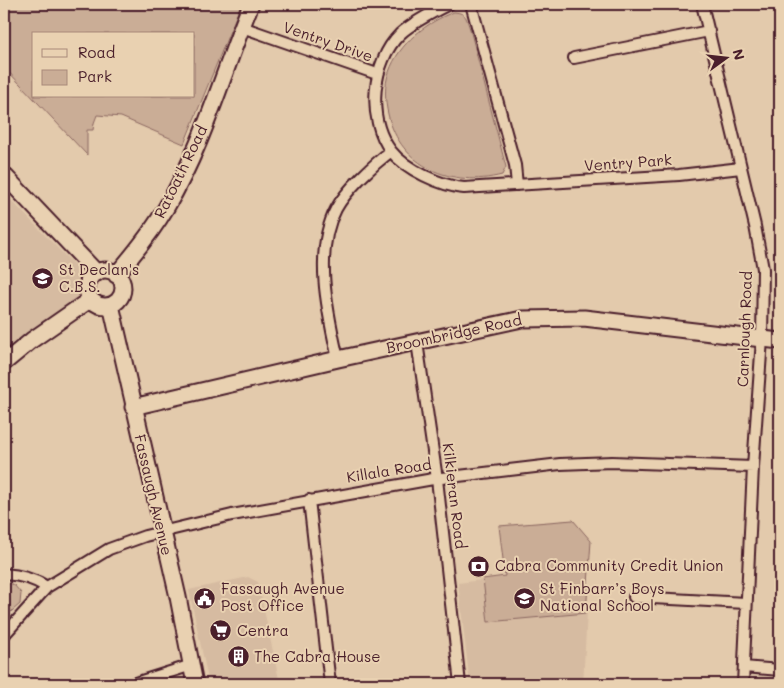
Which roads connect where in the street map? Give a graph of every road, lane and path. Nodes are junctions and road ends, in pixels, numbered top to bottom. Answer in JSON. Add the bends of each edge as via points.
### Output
{"nodes":[{"id":1,"x":251,"y":4,"type":"edge"},
{"id":2,"x":449,"y":4,"type":"edge"},
{"id":3,"x":472,"y":4,"type":"edge"},
{"id":4,"x":702,"y":4,"type":"edge"},
{"id":5,"x":242,"y":27,"type":"junction"},
{"id":6,"x":709,"y":31,"type":"junction"},
{"id":7,"x":574,"y":58,"type":"dead end"},
{"id":8,"x":377,"y":74,"type":"junction"},
{"id":9,"x":391,"y":151,"type":"junction"},
{"id":10,"x":741,"y":168,"type":"junction"},
{"id":11,"x":4,"y":175,"type":"edge"},
{"id":12,"x":517,"y":186,"type":"junction"},
{"id":13,"x":96,"y":273,"type":"junction"},
{"id":14,"x":116,"y":275,"type":"junction"},
{"id":15,"x":91,"y":299,"type":"junction"},
{"id":16,"x":111,"y":305,"type":"junction"},
{"id":17,"x":762,"y":339,"type":"junction"},
{"id":18,"x":780,"y":341,"type":"edge"},
{"id":19,"x":416,"y":342,"type":"junction"},
{"id":20,"x":338,"y":359,"type":"junction"},
{"id":21,"x":4,"y":363,"type":"edge"},
{"id":22,"x":133,"y":407,"type":"junction"},
{"id":23,"x":753,"y":467,"type":"junction"},
{"id":24,"x":437,"y":479,"type":"junction"},
{"id":25,"x":309,"y":500,"type":"junction"},
{"id":26,"x":162,"y":532,"type":"junction"},
{"id":27,"x":4,"y":574,"type":"edge"},
{"id":28,"x":47,"y":587,"type":"junction"},
{"id":29,"x":634,"y":597,"type":"dead end"},
{"id":30,"x":746,"y":603,"type":"junction"},
{"id":31,"x":4,"y":635,"type":"edge"},
{"id":32,"x":192,"y":665,"type":"junction"},
{"id":33,"x":744,"y":667,"type":"junction"},
{"id":34,"x":780,"y":670,"type":"edge"},
{"id":35,"x":132,"y":684,"type":"edge"},
{"id":36,"x":195,"y":684,"type":"edge"},
{"id":37,"x":330,"y":684,"type":"edge"},
{"id":38,"x":460,"y":684,"type":"edge"},
{"id":39,"x":743,"y":684,"type":"edge"}],
"edges":[{"from":1,"to":5,"type":"street","name":"Ratoath Road"},
{"from":2,"to":8,"type":"street","name":"Ventry Park","via":[[400,34]]},
{"from":3,"to":12,"type":"street","via":[[515,165]]},
{"from":4,"to":6,"type":"street","name":"Carnlough Road"},
{"from":5,"to":8,"type":"street","name":"Ventry Drive"},
{"from":5,"to":14,"type":"street","name":"Ratoath Road","via":[[181,181],[151,231]]},
{"from":6,"to":7,"type":"street"},
{"from":6,"to":10,"type":"street","name":"Carnlough Road"},
{"from":8,"to":9,"type":"street","name":"Ventry Park","via":[[377,116]]},
{"from":9,"to":12,"type":"street","name":"Ventry Park","via":[[414,170],[453,187]]},
{"from":9,"to":20,"type":"street","via":[[348,193],[336,209],[330,227],[323,262],[324,282]]},
{"from":10,"to":12,"type":"street","name":"Ventry Park"},
{"from":10,"to":17,"type":"street","name":"Carnlough Road","via":[[763,270]]},
{"from":11,"to":13,"type":"street"},
{"from":13,"to":14,"type":"street","via":[[108,271]]},
{"from":13,"to":15,"type":"street","via":[[87,287]]},
{"from":14,"to":16,"type":"street","via":[[122,282],[122,291],[118,301]]},
{"from":15,"to":16,"type":"street","via":[[99,305]]},
{"from":15,"to":21,"type":"street"},
{"from":16,"to":22,"type":"street","name":"Fassaugh Avenue"},
{"from":17,"to":18,"type":"street","name":"Broombridge Road"},
{"from":17,"to":19,"type":"street","name":"Broombridge Road","via":[[584,318],[548,317],[522,319]]},
{"from":17,"to":23,"type":"street","name":"Carnlough Road"},
{"from":19,"to":20,"type":"street","name":"Broombridge Road"},
{"from":19,"to":24,"type":"street","name":"Kilkieran Road"},
{"from":20,"to":22,"type":"street","name":"Broombridge Road"},
{"from":22,"to":26,"type":"street","name":"Fassaugh Avenue"},
{"from":23,"to":24,"type":"street","name":"Killala Road","via":[[612,462],[551,465]]},
{"from":23,"to":30,"type":"street","name":"Carnlough Road"},
{"from":24,"to":25,"type":"street","name":"Killala Road"},
{"from":24,"to":38,"type":"street","name":"Kilkieran Road"},
{"from":25,"to":26,"type":"street","name":"Killala Road"},
{"from":25,"to":37,"type":"street"},
{"from":26,"to":28,"type":"street","name":"Killala Road","via":[[109,549]]},
{"from":26,"to":32,"type":"street","name":"Fassaugh Avenue"},
{"from":27,"to":28,"type":"street","via":[[34,579]]},
{"from":28,"to":31,"type":"street","name":"Killala Road"},
{"from":29,"to":30,"type":"street"},
{"from":30,"to":33,"type":"street","name":"Carnlough Road"},
{"from":32,"to":35,"type":"street"},
{"from":32,"to":36,"type":"street","name":"Fassaugh Avenue"},
{"from":33,"to":34,"type":"street"},
{"from":33,"to":39,"type":"street","name":"Carnlough Road"}]}
